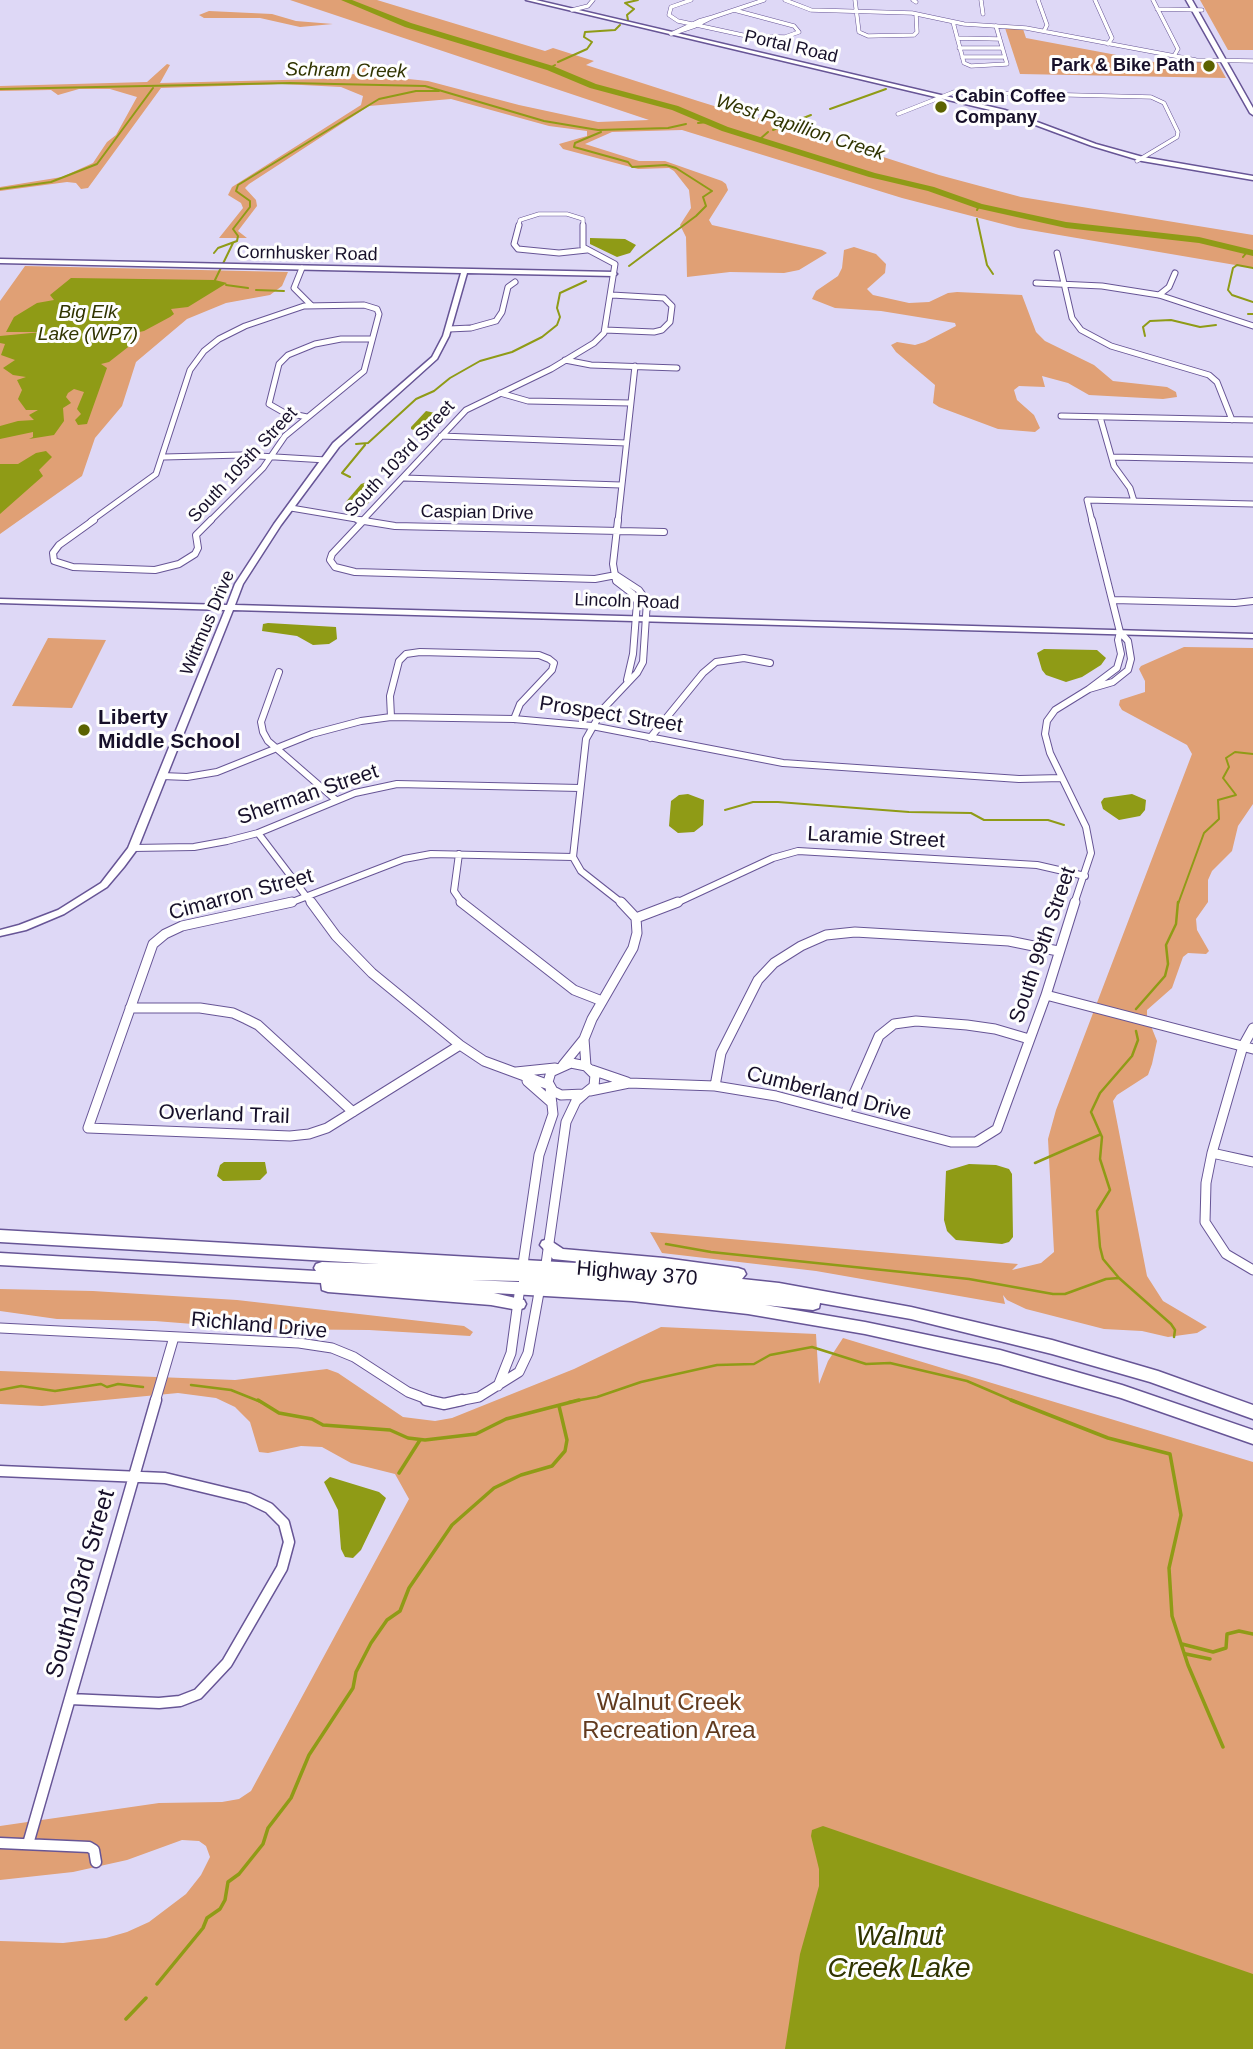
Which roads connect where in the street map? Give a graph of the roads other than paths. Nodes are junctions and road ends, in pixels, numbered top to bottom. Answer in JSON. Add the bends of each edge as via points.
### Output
{"nodes":[{"id":1,"x":529,"y":0,"type":"edge"},
{"id":2,"x":593,"y":0,"type":"edge"},
{"id":3,"x":691,"y":0,"type":"edge"},
{"id":4,"x":764,"y":0,"type":"edge"},
{"id":5,"x":785,"y":0,"type":"edge"},
{"id":6,"x":855,"y":0,"type":"edge"},
{"id":7,"x":981,"y":0,"type":"edge"},
{"id":8,"x":1038,"y":0,"type":"edge"},
{"id":9,"x":1095,"y":0,"type":"edge"},
{"id":10,"x":1153,"y":0,"type":"edge"},
{"id":11,"x":1189,"y":0,"type":"edge"},
{"id":12,"x":1196,"y":0,"type":"edge"},
{"id":13,"x":1157,"y":9,"type":"junction"},
{"id":14,"x":572,"y":10,"type":"junction"},
{"id":15,"x":734,"y":10,"type":"junction"},
{"id":16,"x":1192,"y":10,"type":"junction"},
{"id":17,"x":1202,"y":10,"type":"junction"},
{"id":18,"x":856,"y":12,"type":"junction"},
{"id":19,"x":916,"y":14,"type":"junction"},
{"id":20,"x":983,"y":14,"type":"dead end"},
{"id":21,"x":713,"y":17,"type":"junction"},
{"id":22,"x":953,"y":22,"type":"junction"},
{"id":23,"x":692,"y":24,"type":"junction"},
{"id":24,"x":697,"y":25,"type":"junction"},
{"id":25,"x":996,"y":28,"type":"junction"},
{"id":26,"x":955,"y":30,"type":"junction"},
{"id":27,"x":1044,"y":32,"type":"junction"},
{"id":28,"x":671,"y":34,"type":"junction"},
{"id":29,"x":957,"y":38,"type":"junction"},
{"id":30,"x":999,"y":39,"type":"junction"},
{"id":31,"x":1108,"y":44,"type":"junction"},
{"id":32,"x":959,"y":48,"type":"junction"},
{"id":33,"x":1002,"y":48,"type":"junction"},
{"id":34,"x":1174,"y":56,"type":"junction"},
{"id":35,"x":962,"y":57,"type":"junction"},
{"id":36,"x":1004,"y":57,"type":"junction"},
{"id":37,"x":1226,"y":60,"type":"junction"},
{"id":38,"x":1253,"y":61,"type":"edge"},
{"id":39,"x":979,"y":92,"type":"junction"},
{"id":40,"x":938,"y":96,"type":"junction"},
{"id":41,"x":1253,"y":99,"type":"edge"},
{"id":42,"x":982,"y":107,"type":"junction"},
{"id":43,"x":1253,"y":113,"type":"edge"},
{"id":44,"x":898,"y":114,"type":"dead end"},
{"id":45,"x":1139,"y":160,"type":"junction"},
{"id":46,"x":1253,"y":180,"type":"edge"},
{"id":47,"x":587,"y":250,"type":"junction"},
{"id":48,"x":1057,"y":253,"type":"dead end"},
{"id":49,"x":0,"y":261,"type":"edge"},
{"id":50,"x":302,"y":268,"type":"junction"},
{"id":51,"x":464,"y":271,"type":"junction"},
{"id":52,"x":614,"y":274,"type":"junction"},
{"id":53,"x":1175,"y":274,"type":"dead end"},
{"id":54,"x":515,"y":282,"type":"dead end"},
{"id":55,"x":1036,"y":283,"type":"dead end"},
{"id":56,"x":1062,"y":283,"type":"junction"},
{"id":57,"x":612,"y":295,"type":"junction"},
{"id":58,"x":1159,"y":295,"type":"junction"},
{"id":59,"x":311,"y":305,"type":"junction"},
{"id":60,"x":1253,"y":326,"type":"edge"},
{"id":61,"x":449,"y":329,"type":"junction"},
{"id":62,"x":605,"y":330,"type":"junction"},
{"id":63,"x":372,"y":339,"type":"junction"},
{"id":64,"x":565,"y":360,"type":"junction"},
{"id":65,"x":635,"y":366,"type":"junction"},
{"id":66,"x":677,"y":368,"type":"dead end"},
{"id":67,"x":500,"y":393,"type":"junction"},
{"id":68,"x":630,"y":403,"type":"junction"},
{"id":69,"x":1061,"y":416,"type":"dead end"},
{"id":70,"x":1100,"y":416,"type":"junction"},
{"id":71,"x":307,"y":417,"type":"junction"},
{"id":72,"x":1232,"y":420,"type":"junction"},
{"id":73,"x":1253,"y":420,"type":"edge"},
{"id":74,"x":441,"y":436,"type":"junction"},
{"id":75,"x":626,"y":443,"type":"junction"},
{"id":76,"x":164,"y":457,"type":"junction"},
{"id":77,"x":270,"y":457,"type":"junction"},
{"id":78,"x":1112,"y":457,"type":"junction"},
{"id":79,"x":326,"y":460,"type":"junction"},
{"id":80,"x":1253,"y":460,"type":"edge"},
{"id":81,"x":404,"y":478,"type":"junction"},
{"id":82,"x":621,"y":485,"type":"junction"},
{"id":83,"x":1134,"y":501,"type":"junction"},
{"id":84,"x":1253,"y":504,"type":"edge"},
{"id":85,"x":291,"y":508,"type":"junction"},
{"id":86,"x":365,"y":520,"type":"junction"},
{"id":87,"x":616,"y":530,"type":"junction"},
{"id":88,"x":664,"y":532,"type":"dead end"},
{"id":89,"x":616,"y":575,"type":"junction"},
{"id":90,"x":1113,"y":600,"type":"junction"},
{"id":91,"x":0,"y":601,"type":"edge"},
{"id":92,"x":1253,"y":601,"type":"edge"},
{"id":93,"x":230,"y":607,"type":"junction"},
{"id":94,"x":636,"y":618,"type":"junction"},
{"id":95,"x":646,"y":619,"type":"junction"},
{"id":96,"x":1120,"y":632,"type":"junction"},
{"id":97,"x":1253,"y":636,"type":"edge"},
{"id":98,"x":770,"y":663,"type":"dead end"},
{"id":99,"x":279,"y":672,"type":"dead end"},
{"id":100,"x":626,"y":683,"type":"junction"},
{"id":101,"x":391,"y":718,"type":"junction"},
{"id":102,"x":514,"y":719,"type":"junction"},
{"id":103,"x":592,"y":726,"type":"junction"},
{"id":104,"x":650,"y":738,"type":"junction"},
{"id":105,"x":276,"y":748,"type":"junction"},
{"id":106,"x":162,"y":776,"type":"junction"},
{"id":107,"x":1062,"y":778,"type":"junction"},
{"id":108,"x":580,"y":788,"type":"junction"},
{"id":109,"x":336,"y":800,"type":"junction"},
{"id":110,"x":258,"y":833,"type":"junction"},
{"id":111,"x":132,"y":848,"type":"junction"},
{"id":112,"x":460,"y":854,"type":"junction"},
{"id":113,"x":573,"y":857,"type":"junction"},
{"id":114,"x":1085,"y":876,"type":"junction"},
{"id":115,"x":307,"y":898,"type":"junction"},
{"id":116,"x":636,"y":918,"type":"junction"},
{"id":117,"x":0,"y":933,"type":"edge"},
{"id":118,"x":1058,"y":951,"type":"junction"},
{"id":119,"x":1046,"y":995,"type":"junction"},
{"id":120,"x":602,"y":1001,"type":"junction"},
{"id":121,"x":130,"y":1008,"type":"junction"},
{"id":122,"x":1253,"y":1028,"type":"edge"},
{"id":123,"x":584,"y":1039,"type":"junction"},
{"id":124,"x":1029,"y":1039,"type":"junction"},
{"id":125,"x":460,"y":1045,"type":"junction"},
{"id":126,"x":1243,"y":1046,"type":"junction"},
{"id":127,"x":1253,"y":1049,"type":"edge"},
{"id":128,"x":560,"y":1066,"type":"junction"},
{"id":129,"x":589,"y":1068,"type":"junction"},
{"id":130,"x":513,"y":1072,"type":"junction"},
{"id":131,"x":629,"y":1083,"type":"junction"},
{"id":132,"x":549,"y":1086,"type":"junction"},
{"id":133,"x":715,"y":1086,"type":"junction"},
{"id":134,"x":587,"y":1092,"type":"junction"},
{"id":135,"x":552,"y":1103,"type":"junction"},
{"id":136,"x":353,"y":1112,"type":"junction"},
{"id":137,"x":845,"y":1114,"type":"junction"},
{"id":138,"x":88,"y":1128,"type":"joint"},
{"id":139,"x":976,"y":1142,"type":"joint"},
{"id":140,"x":1212,"y":1153,"type":"junction"},
{"id":141,"x":1253,"y":1162,"type":"edge"},
{"id":142,"x":0,"y":1236,"type":"edge"},
{"id":143,"x":548,"y":1245,"type":"junction"},
{"id":144,"x":0,"y":1259,"type":"edge"},
{"id":145,"x":1253,"y":1270,"type":"edge"},
{"id":146,"x":230,"y":1272,"type":"junction"},
{"id":147,"x":542,"y":1278,"type":"junction"},
{"id":148,"x":520,"y":1283,"type":"junction"},
{"id":149,"x":842,"y":1299,"type":"junction"},
{"id":150,"x":881,"y":1307,"type":"junction"},
{"id":151,"x":0,"y":1328,"type":"edge"},
{"id":152,"x":174,"y":1337,"type":"junction"},
{"id":153,"x":498,"y":1386,"type":"junction"},
{"id":154,"x":1253,"y":1412,"type":"edge"},
{"id":155,"x":1253,"y":1437,"type":"edge"},
{"id":156,"x":0,"y":1471,"type":"edge"},
{"id":157,"x":134,"y":1477,"type":"junction"},
{"id":158,"x":70,"y":1699,"type":"junction"},
{"id":159,"x":0,"y":1843,"type":"edge"},
{"id":160,"x":28,"y":1844,"type":"junction"},
{"id":161,"x":96,"y":1862,"type":"dead end"}],
"edges":[{"from":1,"to":14,"type":"main road","name":"Portal Road"},
{"from":2,"to":14,"type":"street"},
{"from":3,"to":23,"type":"street","via":[[673,6],[668,13]]},
{"from":4,"to":15,"type":"street"},
{"from":5,"to":18,"type":"street","via":[[811,10]]},
{"from":6,"to":18,"type":"street"},
{"from":7,"to":20,"type":"street"},
{"from":8,"to":27,"type":"street","via":[[1047,24]]},
{"from":9,"to":31,"type":"street","via":[[1112,39]]},
{"from":10,"to":13,"type":"street"},
{"from":11,"to":16,"type":"main road"},
{"from":12,"to":17,"type":"main road"},
{"from":13,"to":16,"type":"street"},
{"from":13,"to":34,"type":"street","via":[[1178,49]]},
{"from":14,"to":28,"type":"main road","name":"Portal Road"},
{"from":15,"to":21,"type":"street"},
{"from":15,"to":24,"type":"street","via":[[799,30],[797,34],[750,36]]},
{"from":16,"to":17,"type":"street"},
{"from":16,"to":37,"type":"main road"},
{"from":17,"to":37,"type":"main road"},
{"from":18,"to":19,"type":"street"},
{"from":18,"to":19,"type":"street","via":[[860,33],[890,37],[916,34]]},
{"from":19,"to":22,"type":"street"},
{"from":21,"to":23,"type":"street"},
{"from":21,"to":24,"type":"street"},
{"from":22,"to":25,"type":"street"},
{"from":22,"to":26,"type":"street"},
{"from":23,"to":24,"type":"street"},
{"from":23,"to":28,"type":"street"},
{"from":24,"to":28,"type":"street"},
{"from":25,"to":26,"type":"street"},
{"from":25,"to":27,"type":"street"},
{"from":25,"to":30,"type":"street"},
{"from":26,"to":29,"type":"street"},
{"from":27,"to":31,"type":"street"},
{"from":28,"to":40,"type":"main road","name":"Portal Road"},
{"from":29,"to":30,"type":"street"},
{"from":29,"to":32,"type":"street"},
{"from":30,"to":33,"type":"street"},
{"from":31,"to":34,"type":"street"},
{"from":32,"to":33,"type":"street"},
{"from":32,"to":35,"type":"street"},
{"from":33,"to":36,"type":"street"},
{"from":34,"to":37,"type":"street"},
{"from":35,"to":36,"type":"street"},
{"from":35,"to":36,"type":"street","via":[[968,65],[995,66],[1007,64]]},
{"from":37,"to":38,"type":"street"},
{"from":37,"to":41,"type":"main road"},
{"from":37,"to":43,"type":"main road"},
{"from":39,"to":40,"type":"street"},
{"from":39,"to":42,"type":"street"},
{"from":39,"to":45,"type":"street","via":[[1129,95],[1158,100],[1164,103],[1178,137]]},
{"from":40,"to":42,"type":"main road","name":"Portal Road"},
{"from":40,"to":44,"type":"street"},
{"from":42,"to":45,"type":"main road","name":"Portal Road","via":[[1046,127],[1082,145]]},
{"from":45,"to":46,"type":"main road","name":"Portal Road"},
{"from":47,"to":47,"type":"street","via":[[580,244],[583,221],[577,216],[539,214],[519,221],[514,244],[518,249]]},
{"from":47,"to":52,"type":"street","via":[[615,264]]},
{"from":48,"to":56,"type":"street"},
{"from":49,"to":50,"type":"street","name":"Cornhusker Road"},
{"from":50,"to":51,"type":"street","name":"Cornhusker Road"},
{"from":50,"to":59,"type":"street","via":[[294,288]]},
{"from":51,"to":52,"type":"street","name":"Cornhusker Road"},
{"from":51,"to":61,"type":"street","name":"Wittmus Drive"},
{"from":52,"to":57,"type":"street"},
{"from":53,"to":58,"type":"street"},
{"from":54,"to":61,"type":"street","via":[[508,286],[496,321]]},
{"from":55,"to":56,"type":"street"},
{"from":56,"to":58,"type":"street"},
{"from":56,"to":72,"type":"street","via":[[1072,318],[1087,335],[1209,375],[1217,382]]},
{"from":57,"to":62,"type":"street"},
{"from":57,"to":62,"type":"street","via":[[664,298],[670,302],[671,314],[668,327],[662,330]]},
{"from":58,"to":60,"type":"street"},
{"from":59,"to":63,"type":"street","name":"South 105th Street","via":[[363,304],[377,309]]},
{"from":59,"to":76,"type":"street","via":[[245,326],[198,357]]},
{"from":61,"to":79,"type":"street","name":"Wittmus Drive","via":[[435,358],[349,433]]},
{"from":62,"to":64,"type":"street","name":"South 103rd Street","via":[[594,343]]},
{"from":63,"to":71,"type":"street","name":"South 105th Street","via":[[364,371]]},
{"from":63,"to":71,"type":"street","via":[[315,344],[279,364],[269,404]]},
{"from":64,"to":65,"type":"street"},
{"from":64,"to":67,"type":"street","name":"South 103rd Street"},
{"from":65,"to":66,"type":"street"},
{"from":65,"to":68,"type":"street"},
{"from":67,"to":68,"type":"street","via":[[528,401]]},
{"from":67,"to":74,"type":"street","name":"South 103rd Street","via":[[466,410]]},
{"from":68,"to":75,"type":"street"},
{"from":69,"to":70,"type":"street"},
{"from":70,"to":72,"type":"street"},
{"from":70,"to":78,"type":"street"},
{"from":71,"to":77,"type":"street","name":"South 105th Street"},
{"from":72,"to":73,"type":"street"},
{"from":74,"to":75,"type":"street"},
{"from":74,"to":81,"type":"street","name":"South 103rd Street"},
{"from":75,"to":82,"type":"street"},
{"from":76,"to":77,"type":"street"},
{"from":76,"to":77,"type":"street","name":"South 105th Street","via":[[152,478],[55,549],[54,561],[73,567],[169,567],[195,554],[197,535]]},
{"from":77,"to":79,"type":"street"},
{"from":78,"to":80,"type":"street"},
{"from":78,"to":83,"type":"street"},
{"from":79,"to":85,"type":"street","name":"Wittmus Drive"},
{"from":81,"to":82,"type":"street"},
{"from":81,"to":86,"type":"street","name":"South 103rd Street"},
{"from":82,"to":87,"type":"street"},
{"from":83,"to":84,"type":"street"},
{"from":83,"to":90,"type":"street","via":[[1087,500]]},
{"from":85,"to":86,"type":"street","name":"Caspian Drive"},
{"from":85,"to":93,"type":"street","name":"Wittmus Drive","via":[[246,574]]},
{"from":86,"to":87,"type":"street","name":"Caspian Drive","via":[[395,526]]},
{"from":86,"to":89,"type":"street","name":"South 103rd Street","via":[[332,554],[335,567],[355,572],[595,579]]},
{"from":87,"to":88,"type":"street","name":"Caspian Drive"},
{"from":87,"to":89,"type":"street"},
{"from":89,"to":94,"type":"street","via":[[616,581],[635,598]]},
{"from":89,"to":95,"type":"street","via":[[645,596]]},
{"from":90,"to":92,"type":"street"},
{"from":90,"to":96,"type":"street"},
{"from":91,"to":93,"type":"street","name":"Lincoln Road"},
{"from":93,"to":94,"type":"street","name":"Lincoln Road"},
{"from":93,"to":106,"type":"street","name":"Wittmus Drive"},
{"from":94,"to":95,"type":"street","name":"Lincoln Road"},
{"from":94,"to":100,"type":"street"},
{"from":95,"to":96,"type":"street","name":"Lincoln Road"},
{"from":95,"to":100,"type":"street","via":[[642,666]]},
{"from":96,"to":97,"type":"street","name":"Lincoln Road"},
{"from":96,"to":107,"type":"street","name":"South 99th Street","via":[[1121,661],[1111,673],[1055,710],[1045,727],[1047,746]]},
{"from":98,"to":104,"type":"street","via":[[744,658],[716,662]]},
{"from":99,"to":105,"type":"street","via":[[261,722]]},
{"from":100,"to":103,"type":"street"},
{"from":101,"to":102,"type":"street","name":"Prospect Street"},
{"from":101,"to":102,"type":"street","via":[[390,696],[399,661],[406,654],[539,655],[549,659],[554,663],[552,670],[520,704]]},
{"from":101,"to":105,"type":"street","name":"Prospect Street","via":[[335,727]]},
{"from":102,"to":103,"type":"street","name":"Prospect Street"},
{"from":103,"to":104,"type":"street","name":"Prospect Street"},
{"from":103,"to":108,"type":"street","via":[[586,738]]},
{"from":104,"to":107,"type":"street","name":"Prospect Street","via":[[783,763]]},
{"from":105,"to":106,"type":"street","name":"Prospect Street","via":[[205,775]]},
{"from":105,"to":109,"type":"street"},
{"from":106,"to":111,"type":"street","name":"Wittmus Drive"},
{"from":107,"to":114,"type":"street","name":"South 99th Street","via":[[1086,827],[1091,853]]},
{"from":108,"to":109,"type":"street","name":"Sherman Street","via":[[418,783]]},
{"from":108,"to":113,"type":"street"},
{"from":109,"to":110,"type":"street","name":"Sherman Street"},
{"from":110,"to":111,"type":"street","name":"Sherman Street","via":[[194,847]]},
{"from":110,"to":115,"type":"street"},
{"from":111,"to":117,"type":"street","name":"Wittmus Drive","via":[[104,885],[83,900]]},
{"from":112,"to":113,"type":"street","name":"Cimarron Street"},
{"from":112,"to":115,"type":"street","name":"Cimarron Street","via":[[404,859]]},
{"from":112,"to":120,"type":"street","via":[[454,891],[461,902],[573,990]]},
{"from":113,"to":116,"type":"street","via":[[581,871]]},
{"from":114,"to":116,"type":"street","name":"Laramie Street","via":[[1037,865],[798,851]]},
{"from":114,"to":118,"type":"street","name":"South 99th Street"},
{"from":115,"to":121,"type":"street","name":"Cimarron Street","via":[[182,926],[165,934],[148,954]]},
{"from":115,"to":125,"type":"street","via":[[372,974]]},
{"from":116,"to":120,"type":"street","via":[[633,948]]},
{"from":118,"to":119,"type":"street","name":"South 99th Street"},
{"from":118,"to":133,"type":"street","via":[[996,940],[855,932],[826,935],[774,962],[758,980],[721,1053]]},
{"from":119,"to":124,"type":"street","name":"South 99th Street"},
{"from":119,"to":126,"type":"street"},
{"from":120,"to":123,"type":"street"},
{"from":121,"to":136,"type":"street","via":[[200,1009],[246,1018]]},
{"from":121,"to":138,"type":"street","name":"Cimarron Street"},
{"from":122,"to":126,"type":"street"},
{"from":123,"to":128,"type":"street"},
{"from":123,"to":129,"type":"street"},
{"from":124,"to":137,"type":"street","via":[[967,1025],[894,1024],[879,1036]]},
{"from":124,"to":139,"type":"street","name":"South 99th Street","via":[[997,1129]]},
{"from":125,"to":130,"type":"street"},
{"from":125,"to":136,"type":"street","name":"Overland Trail"},
{"from":126,"to":127,"type":"street"},
{"from":126,"to":140,"type":"street"},
{"from":128,"to":129,"type":"street","name":"Cumberland Drive"},
{"from":128,"to":130,"type":"street"},
{"from":128,"to":132,"type":"street","via":[[548,1077]]},
{"from":129,"to":131,"type":"street","name":"Cumberland Drive"},
{"from":129,"to":134,"type":"street","via":[[596,1081]]},
{"from":130,"to":132,"type":"street"},
{"from":130,"to":135,"type":"street"},
{"from":131,"to":133,"type":"street","name":"Cumberland Drive"},
{"from":131,"to":134,"type":"street","name":"Cumberland Drive"},
{"from":132,"to":134,"type":"street","via":[[569,1096]]},
{"from":132,"to":135,"type":"street"},
{"from":133,"to":137,"type":"street","name":"Cumberland Drive"},
{"from":134,"to":143,"type":"street","name":"Richland Drive","via":[[576,1101],[566,1122]]},
{"from":135,"to":148,"type":"street","via":[[553,1114],[539,1155]]},
{"from":136,"to":138,"type":"street","name":"Overland Trail","via":[[309,1135]]},
{"from":137,"to":139,"type":"street","name":"Cumberland Drive","via":[[951,1142]]},
{"from":140,"to":141,"type":"street"},
{"from":140,"to":145,"type":"street","via":[[1206,1222],[1226,1254]]},
{"from":142,"to":148,"type":"highway","name":"Highway 370"},
{"from":143,"to":147,"type":"street","name":"Richland Drive"},
{"from":143,"to":149,"type":"highway","via":[[559,1255],[707,1269]]},
{"from":144,"to":146,"type":"highway"},
{"from":146,"to":148,"type":"highway","via":[[303,1268]]},
{"from":146,"to":148,"type":"highway","via":[[283,1282],[491,1298]]},
{"from":147,"to":148,"type":"highway","name":"Highway 370"},
{"from":147,"to":148,"type":"highway","name":"Highway 370"},
{"from":147,"to":149,"type":"highway","name":"Highway 370","via":[[674,1276]]},
{"from":147,"to":150,"type":"highway"},
{"from":147,"to":153,"type":"street","name":"Richland Drive","via":[[528,1353],[519,1372]]},
{"from":147,"to":155,"type":"highway","name":"Highway 370","via":[[914,1338],[1070,1377]]},
{"from":148,"to":153,"type":"street","via":[[512,1353]]},
{"from":149,"to":150,"type":"highway","name":"Highway 370"},
{"from":150,"to":154,"type":"highway","name":"Highway 370","via":[[1052,1347]]},
{"from":151,"to":152,"type":"street","name":"Richland Drive"},
{"from":152,"to":153,"type":"street","name":"Richland Drive","via":[[332,1348],[408,1392],[443,1404],[479,1397]]},
{"from":152,"to":157,"type":"street","name":"South103rd Street"},
{"from":156,"to":157,"type":"street"},
{"from":157,"to":158,"type":"street","name":"South103rd Street"},
{"from":157,"to":158,"type":"street","via":[[165,1478],[248,1498],[268,1508],[285,1523],[289,1542],[282,1568],[227,1663],[198,1694],[159,1703]]},
{"from":158,"to":160,"type":"street","name":"South103rd Street"},
{"from":159,"to":160,"type":"street"},
{"from":160,"to":161,"type":"street","via":[[89,1847]]}]}
